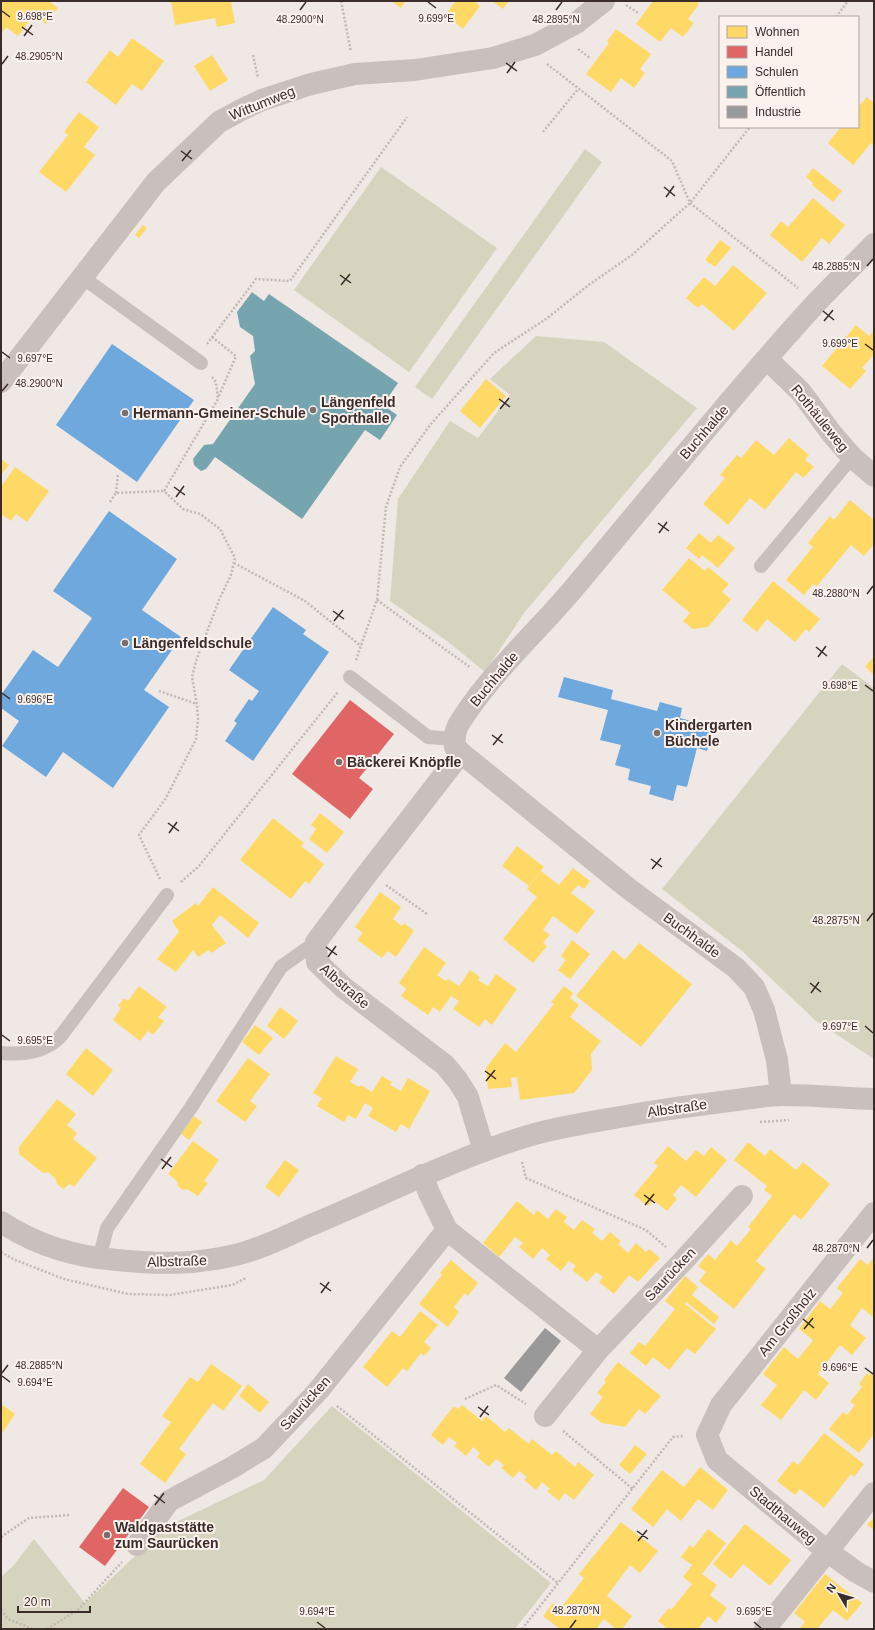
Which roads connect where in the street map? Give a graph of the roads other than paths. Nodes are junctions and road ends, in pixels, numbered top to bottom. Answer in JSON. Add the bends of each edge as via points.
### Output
{"nodes":[{"id":1,"x":604,"y":1,"type":"edge"},
{"id":2,"x":874,"y":244,"type":"edge"},
{"id":3,"x":82,"y":277,"type":"junction"},
{"id":4,"x":767,"y":359,"type":"junction"},
{"id":5,"x":199,"y":361,"type":"road end"},
{"id":6,"x":1,"y":382,"type":"edge"},
{"id":7,"x":852,"y":457,"type":"junction"},
{"id":8,"x":874,"y":476,"type":"edge"},
{"id":9,"x":761,"y":566,"type":"dead end"},
{"id":10,"x":350,"y":677,"type":"road end"},
{"id":11,"x":458,"y":746,"type":"junction"},
{"id":12,"x":167,"y":895,"type":"road end"},
{"id":13,"x":316,"y":942,"type":"junction"},
{"id":14,"x":1,"y":1053,"type":"edge"},
{"id":15,"x":781,"y":1095,"type":"junction"},
{"id":16,"x":874,"y":1099,"type":"edge"},
{"id":17,"x":484,"y":1151,"type":"junction"},
{"id":18,"x":422,"y":1175,"type":"junction"},
{"id":19,"x":742,"y":1196,"type":"dead end"},
{"id":20,"x":874,"y":1212,"type":"edge"},
{"id":21,"x":1,"y":1222,"type":"edge"},
{"id":22,"x":447,"y":1230,"type":"junction"},
{"id":23,"x":99,"y":1259,"type":"junction"},
{"id":24,"x":598,"y":1350,"type":"junction"},
{"id":25,"x":545,"y":1416,"type":"road end"},
{"id":26,"x":707,"y":1435,"type":"joint"},
{"id":27,"x":874,"y":1494,"type":"edge"},
{"id":28,"x":137,"y":1545,"type":"road end"},
{"id":29,"x":827,"y":1552,"type":"junction"},
{"id":30,"x":874,"y":1582,"type":"edge"},
{"id":31,"x":765,"y":1629,"type":"edge"}],
"edges":[{"from":1,"to":3,"type":"street","name":"Wittumweg","via":[[576,23],[535,45],[493,58],[434,68],[355,74],[311,84],[240,110],[219,122],[156,182]]},
{"from":2,"to":4,"type":"street","name":"Buchhalde","via":[[817,302]]},
{"from":3,"to":5,"type":"lane"},
{"from":3,"to":6,"type":"street","name":"Wittumweg"},
{"from":4,"to":7,"type":"street","name":"Rothäuleweg","via":[[801,392]]},
{"from":4,"to":11,"type":"street","name":"Buchhalde","via":[[573,590],[490,682],[455,731]]},
{"from":7,"to":8,"type":"street","name":"Rothäuleweg"},
{"from":7,"to":9,"type":"lane"},
{"from":10,"to":11,"type":"lane","via":[[428,737]]},
{"from":11,"to":13,"type":"street"},
{"from":11,"to":15,"type":"street","name":"Buchhalde","via":[[629,889],[736,968],[754,987],[764,1010],[778,1060]]},
{"from":12,"to":14,"type":"lane","via":[[60,1038],[52,1045],[32,1053]]},
{"from":13,"to":17,"type":"street","name":"Albstraße","via":[[317,962],[344,988],[445,1065],[454,1076],[468,1097]]},
{"from":13,"to":23,"type":"lane","via":[[281,967],[190,1109],[107,1228]]},
{"from":15,"to":16,"type":"street","name":"Albstraße"},
{"from":15,"to":17,"type":"street","name":"Albstraße","via":[[683,1106],[581,1124],[531,1135]]},
{"from":17,"to":18,"type":"street","name":"Albstraße"},
{"from":18,"to":22,"type":"street"},
{"from":18,"to":23,"type":"street","name":"Albstraße","via":[[322,1221],[236,1255],[175,1264]]},
{"from":19,"to":24,"type":"street","name":"Saurücken"},
{"from":20,"to":26,"type":"street","name":"Am Großholz","via":[[721,1405]]},
{"from":21,"to":23,"type":"street","name":"Albstraße","via":[[15,1232],[42,1244]]},
{"from":22,"to":24,"type":"street"},
{"from":22,"to":28,"type":"street","name":"Saurücken","via":[[318,1391],[264,1448],[233,1468],[169,1501]]},
{"from":24,"to":25,"type":"street","name":"Saurücken"},
{"from":26,"to":29,"type":"street","name":"Stadthauweg","via":[[717,1460]]},
{"from":27,"to":29,"type":"street"},
{"from":29,"to":30,"type":"street","name":"Stadthauweg"},
{"from":29,"to":31,"type":"street"}]}
